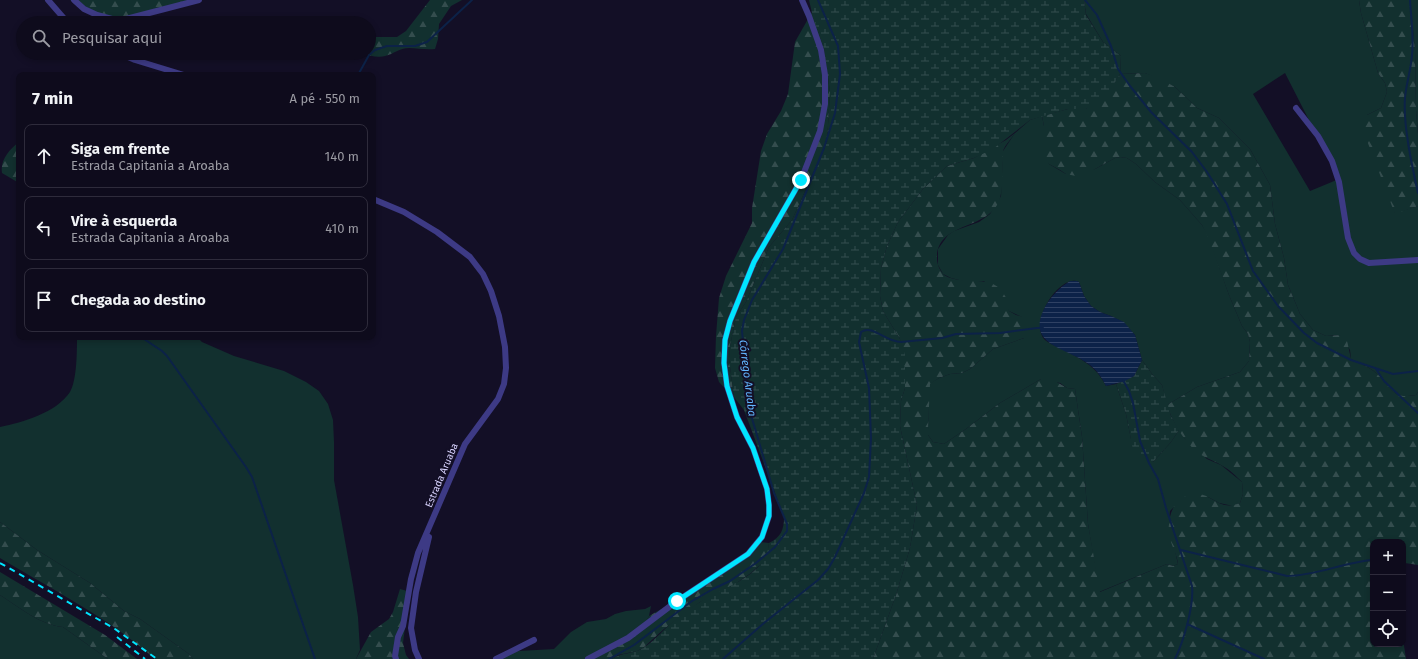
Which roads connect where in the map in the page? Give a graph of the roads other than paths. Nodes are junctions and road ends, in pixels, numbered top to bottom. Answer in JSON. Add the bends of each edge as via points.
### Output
{"nodes":[{"id":1,"x":48,"y":0,"type":"edge"},
{"id":2,"x":74,"y":0,"type":"edge"},
{"id":3,"x":199,"y":0,"type":"edge"},
{"id":4,"x":802,"y":0,"type":"edge"},
{"id":5,"x":62,"y":16,"type":"edge"},
{"id":6,"x":101,"y":16,"type":"edge"},
{"id":7,"x":138,"y":16,"type":"edge"},
{"id":8,"x":135,"y":60,"type":"edge"},
{"id":9,"x":174,"y":72,"type":"edge"},
{"id":10,"x":1296,"y":108,"type":"dead end"},
{"id":11,"x":376,"y":200,"type":"edge"},
{"id":12,"x":1418,"y":260,"type":"edge"},
{"id":13,"x":432,"y":522,"type":"junction"},
{"id":14,"x":534,"y":640,"type":"dead end"},
{"id":15,"x":396,"y":659,"type":"edge"},
{"id":16,"x":419,"y":659,"type":"edge"},
{"id":17,"x":496,"y":659,"type":"edge"},
{"id":18,"x":588,"y":659,"type":"edge"}],
"edges":[{"from":1,"to":5,"type":"street"},
{"from":2,"to":6,"type":"street","via":[[84,9]]},
{"from":3,"to":7,"type":"street"},
{"from":4,"to":18,"type":"street","via":[[821,50],[824,69],[825,104],[820,131],[801,180],[754,262],[725,340],[727,386],[767,489],[769,516],[762,537],[748,554],[677,601],[628,638]]},
{"from":8,"to":9,"type":"street"},
{"from":10,"to":12,"type":"street","via":[[1318,136],[1332,161],[1340,187],[1348,238],[1354,253],[1369,263]]},
{"from":11,"to":13,"type":"street","name":"Estrada Aruaba","via":[[404,212],[431,228],[470,256],[484,274],[499,316],[505,347],[504,384],[498,399],[465,444]]},
{"from":13,"to":15,"type":"street","name":"Estrada Aruaba","via":[[418,553],[411,579],[403,626],[398,637]]},
{"from":13,"to":16,"type":"street","name":"Estrada Aruaba","via":[[416,592],[411,628]]},
{"from":14,"to":17,"type":"street"}]}
